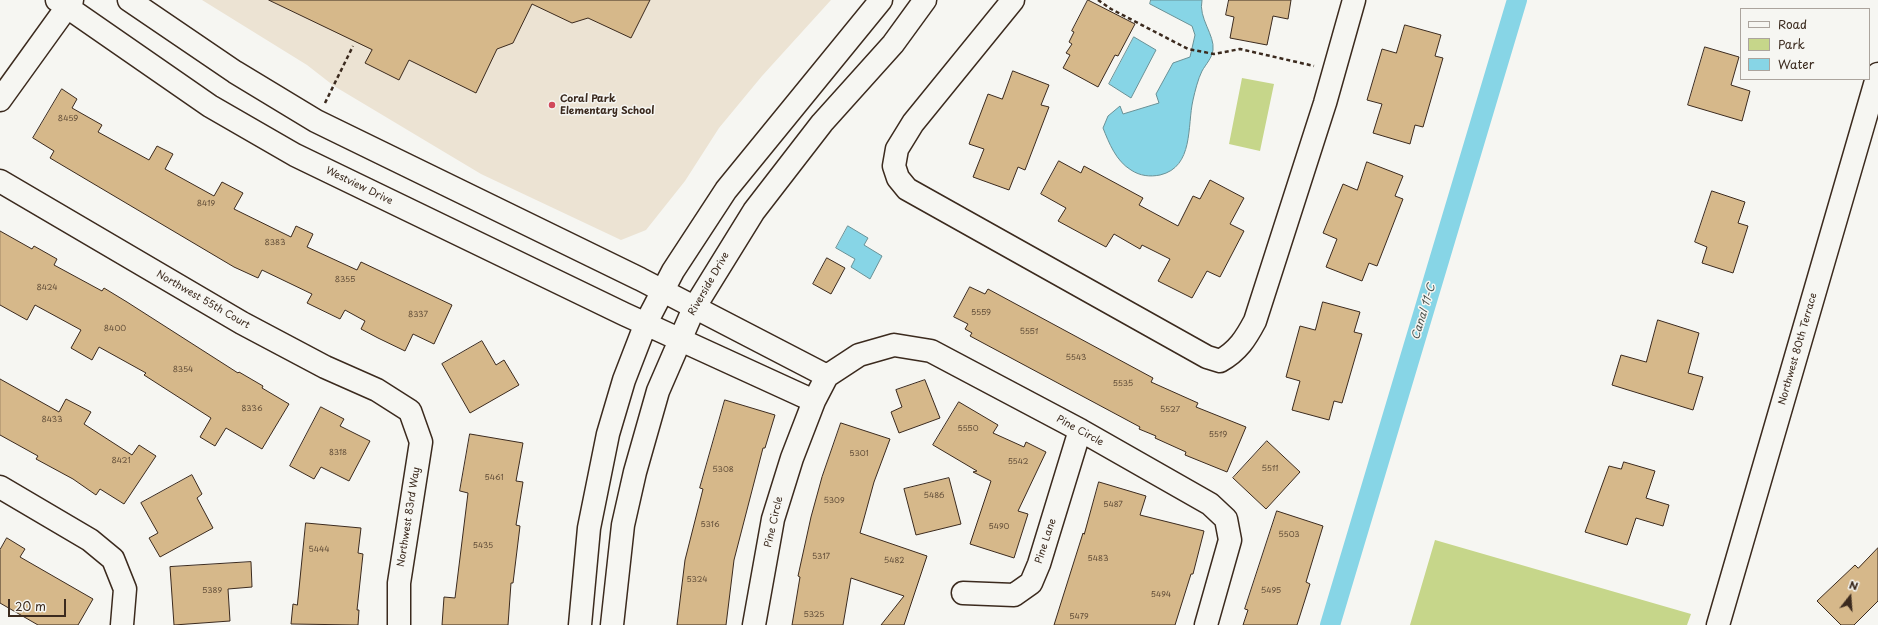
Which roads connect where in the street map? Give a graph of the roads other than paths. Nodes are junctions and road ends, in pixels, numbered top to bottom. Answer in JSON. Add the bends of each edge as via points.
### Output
{"nodes":[{"id":1,"x":129,"y":0,"type":"edge"},
{"id":2,"x":881,"y":0,"type":"edge"},
{"id":3,"x":925,"y":0,"type":"edge"},
{"id":4,"x":1013,"y":0,"type":"edge"},
{"id":5,"x":1354,"y":0,"type":"edge"},
{"id":6,"x":65,"y":3,"type":"edge"},
{"id":7,"x":1878,"y":74,"type":"edge"},
{"id":8,"x":0,"y":100,"type":"edge"},
{"id":9,"x":0,"y":181,"type":"edge"},
{"id":10,"x":662,"y":291,"type":"junction"},
{"id":11,"x":694,"y":308,"type":"junction"},
{"id":12,"x":646,"y":323,"type":"junction"},
{"id":13,"x":680,"y":339,"type":"junction"},
{"id":14,"x":827,"y":376,"type":"junction"},
{"id":15,"x":814,"y":401,"type":"junction"},
{"id":16,"x":410,"y":411,"type":"joint"},
{"id":17,"x":1080,"y":430,"type":"junction"},
{"id":18,"x":0,"y":487,"type":"edge"},
{"id":19,"x":963,"y":593,"type":"dead end"},
{"id":20,"x":122,"y":625,"type":"edge"},
{"id":21,"x":399,"y":625,"type":"edge"},
{"id":22,"x":580,"y":625,"type":"edge"},
{"id":23,"x":612,"y":625,"type":"edge"},
{"id":24,"x":754,"y":625,"type":"edge"},
{"id":25,"x":1206,"y":625,"type":"edge"},
{"id":26,"x":1718,"y":625,"type":"edge"}],
"edges":[{"from":1,"to":10,"type":"street","via":[[235,72],[316,121]]},
{"from":2,"to":10,"type":"street","via":[[726,190]]},
{"from":3,"to":11,"type":"street","name":"Riverside Drive","via":[[893,44],[822,123],[754,211]]},
{"from":4,"to":5,"type":"street","via":[[913,123],[897,148],[894,166],[898,178],[907,189],[1207,357],[1220,361],[1231,355],[1244,340],[1255,320]]},
{"from":6,"to":8,"type":"street"},
{"from":6,"to":12,"type":"street","name":"Westview Drive","via":[[210,106],[295,155]]},
{"from":7,"to":26,"type":"street","name":"Northwest 80th Terrace"},
{"from":9,"to":16,"type":"street","name":"Northwest 55th Court","via":[[242,323],[325,367],[377,390]]},
{"from":10,"to":11,"type":"street"},
{"from":10,"to":12,"type":"street"},
{"from":11,"to":13,"type":"street","name":"Riverside Drive"},
{"from":11,"to":14,"type":"street"},
{"from":12,"to":13,"type":"street","name":"Westview Drive"},
{"from":12,"to":22,"type":"street","via":[[624,380],[608,434],[589,528]]},
{"from":13,"to":15,"type":"street"},
{"from":13,"to":23,"type":"street","name":"Riverside Drive","via":[[658,391],[635,472],[623,525]]},
{"from":14,"to":15,"type":"street","name":"Pine Circle"},
{"from":14,"to":17,"type":"street","name":"Pine Circle","via":[[859,355],[894,345],[931,351]]},
{"from":15,"to":24,"type":"street","name":"Pine Circle","via":[[792,458],[773,519]]},
{"from":16,"to":21,"type":"street","name":"Northwest 83rd Way","via":[[421,442],[399,582]]},
{"from":17,"to":19,"type":"street","name":"Pine Lane","via":[[1031,583],[1014,596]]},
{"from":17,"to":25,"type":"street","name":"Pine Circle","via":[[1210,504],[1226,519],[1230,540]]},
{"from":18,"to":20,"type":"street","via":[[90,540],[113,560],[125,589]]}]}
